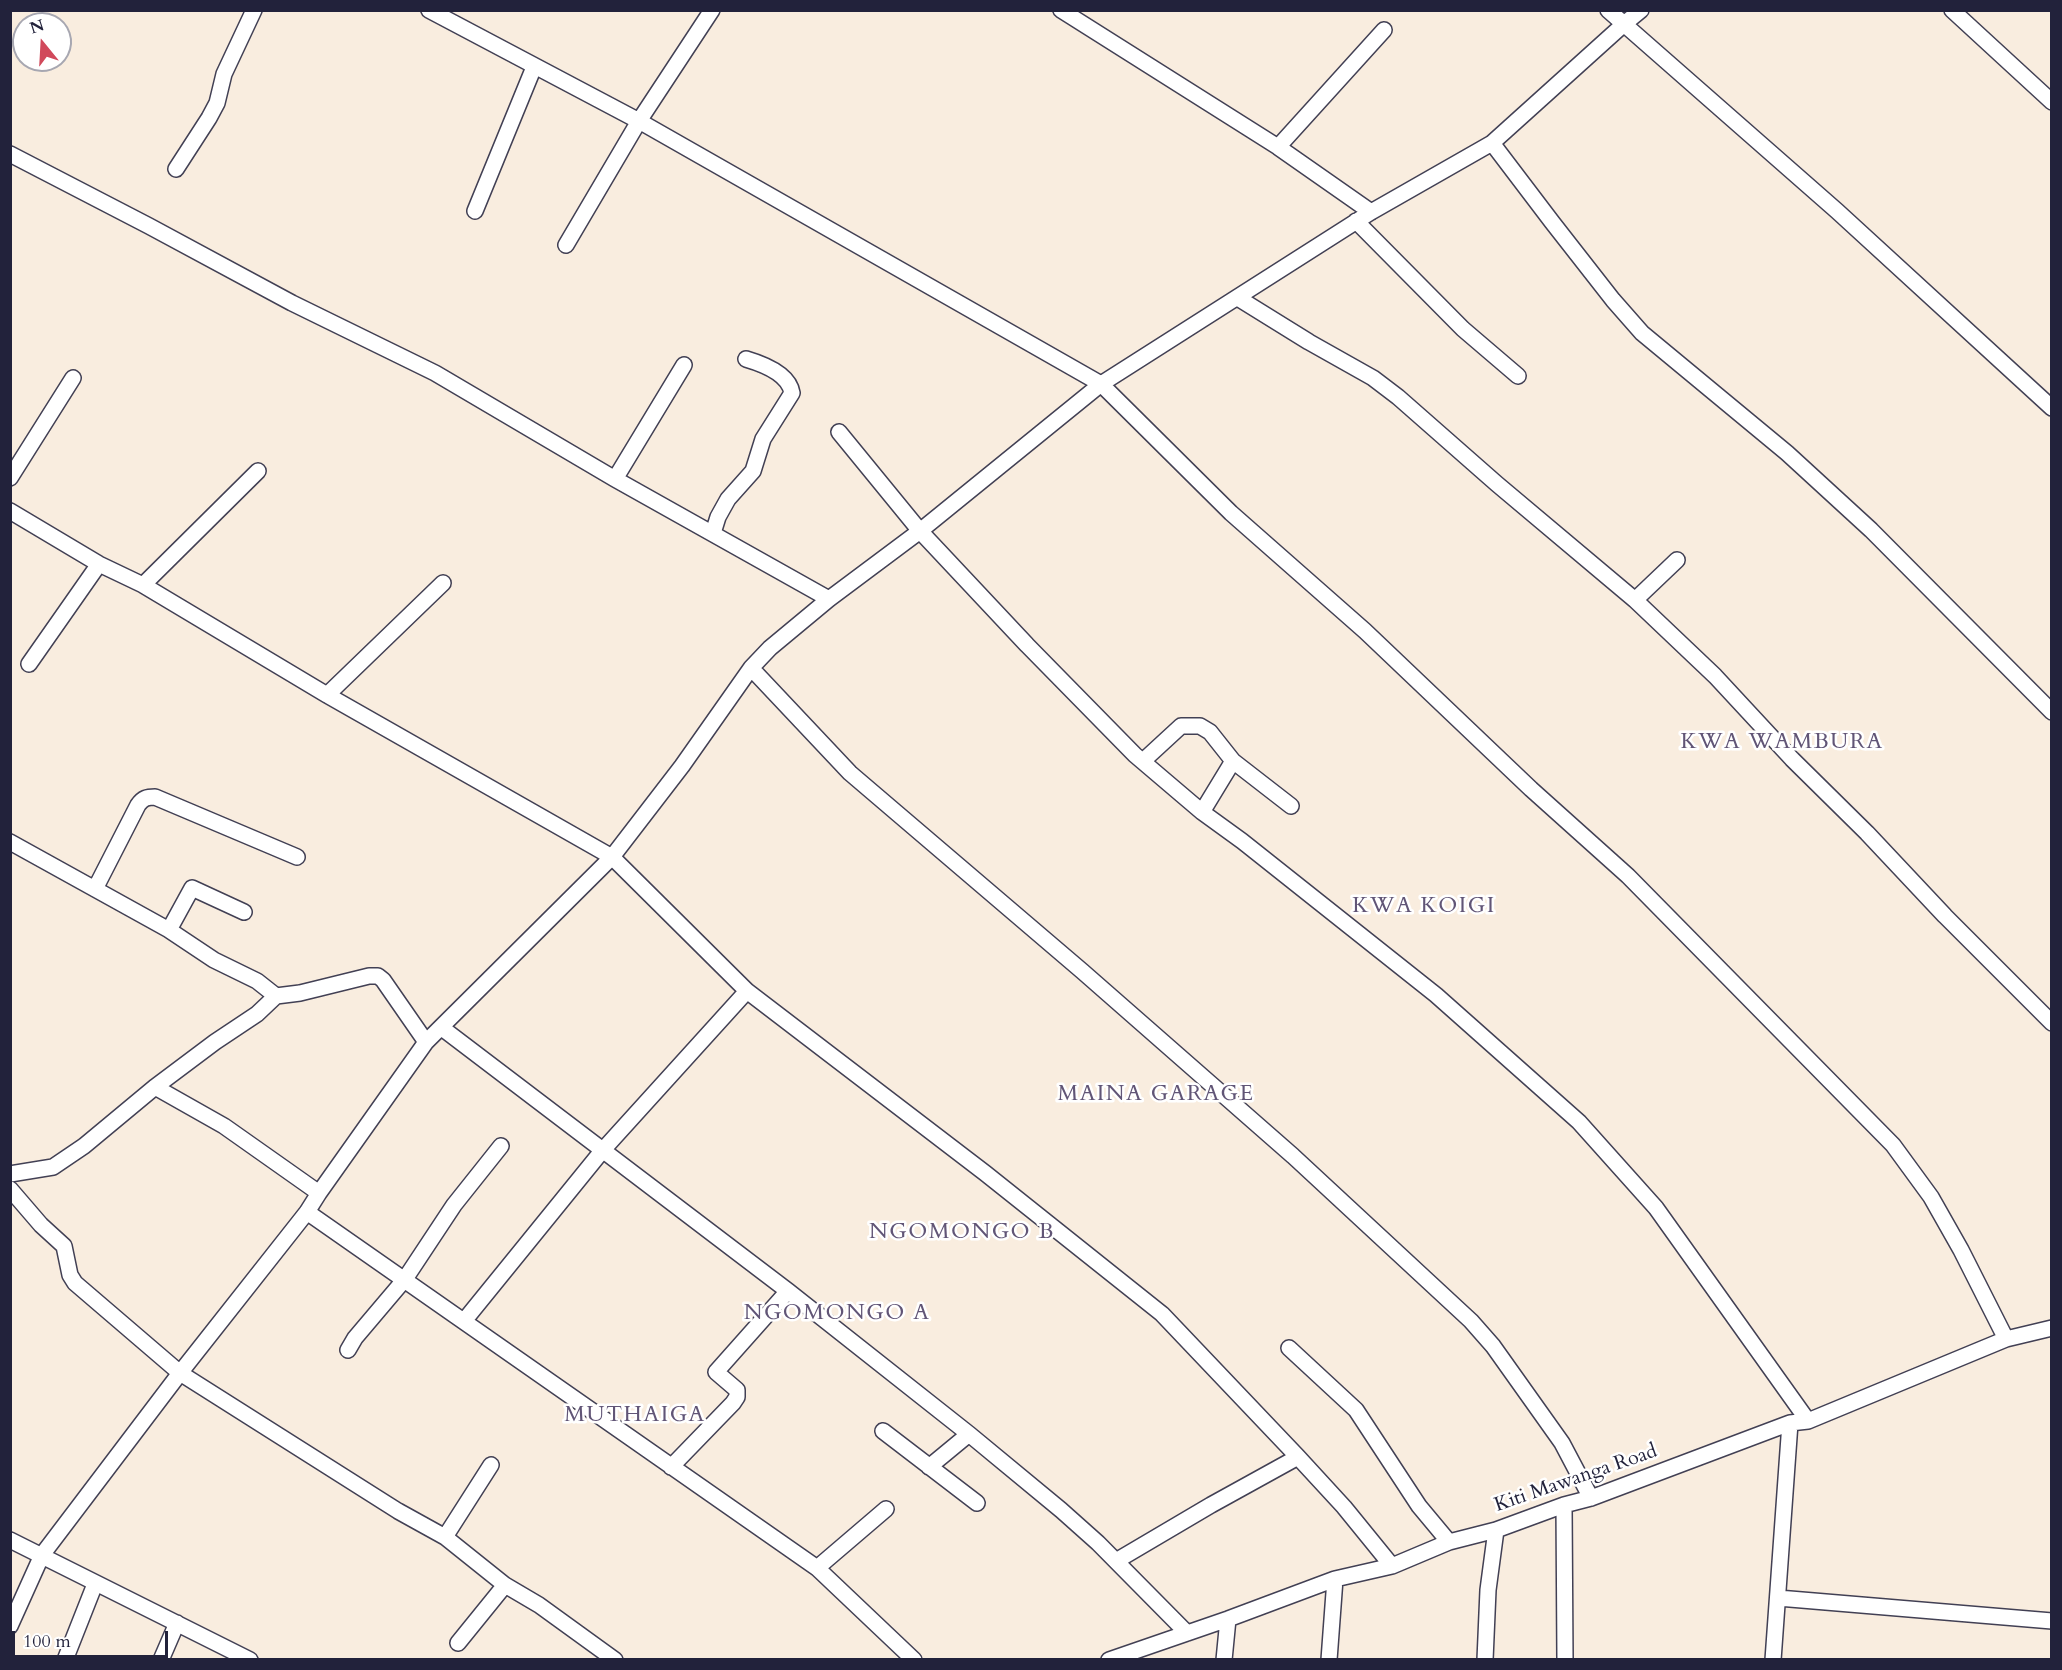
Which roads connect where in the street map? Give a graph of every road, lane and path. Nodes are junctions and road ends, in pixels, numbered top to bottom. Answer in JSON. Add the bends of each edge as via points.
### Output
{"nodes":[{"id":1,"x":254,"y":10,"type":"edge"},
{"id":2,"x":429,"y":10,"type":"edge"},
{"id":3,"x":712,"y":10,"type":"edge"},
{"id":4,"x":1608,"y":10,"type":"edge"},
{"id":5,"x":1641,"y":10,"type":"edge"},
{"id":6,"x":1952,"y":10,"type":"edge"},
{"id":7,"x":1063,"y":11,"type":"edge"},
{"id":8,"x":1624,"y":24,"type":"junction"},
{"id":9,"x":1384,"y":30,"type":"dead end"},
{"id":10,"x":534,"y":67,"type":"junction"},
{"id":11,"x":2052,"y":102,"type":"edge"},
{"id":12,"x":639,"y":121,"type":"junction"},
{"id":13,"x":1492,"y":143,"type":"junction"},
{"id":14,"x":1278,"y":147,"type":"junction"},
{"id":15,"x":10,"y":154,"type":"edge"},
{"id":16,"x":176,"y":169,"type":"dead end"},
{"id":17,"x":475,"y":211,"type":"dead end"},
{"id":18,"x":1371,"y":212,"type":"junction"},
{"id":19,"x":1356,"y":221,"type":"junction"},
{"id":20,"x":566,"y":245,"type":"dead end"},
{"id":21,"x":1238,"y":298,"type":"junction"},
{"id":22,"x":747,"y":359,"type":"dead end"},
{"id":23,"x":684,"y":365,"type":"dead end"},
{"id":24,"x":1518,"y":376,"type":"dead end"},
{"id":25,"x":73,"y":378,"type":"dead end"},
{"id":26,"x":1101,"y":384,"type":"junction"},
{"id":27,"x":2052,"y":408,"type":"edge"},
{"id":28,"x":839,"y":432,"type":"dead end"},
{"id":29,"x":258,"y":471,"type":"dead end"},
{"id":30,"x":10,"y":478,"type":"edge"},
{"id":31,"x":615,"y":479,"type":"junction"},
{"id":32,"x":10,"y":510,"type":"edge"},
{"id":33,"x":920,"y":531,"type":"junction"},
{"id":34,"x":713,"y":533,"type":"junction"},
{"id":35,"x":1677,"y":560,"type":"dead end"},
{"id":36,"x":99,"y":564,"type":"junction"},
{"id":37,"x":443,"y":583,"type":"dead end"},
{"id":38,"x":143,"y":585,"type":"junction"},
{"id":39,"x":829,"y":599,"type":"junction"},
{"id":40,"x":1635,"y":600,"type":"junction"},
{"id":41,"x":29,"y":664,"type":"dead end"},
{"id":42,"x":751,"y":668,"type":"junction"},
{"id":43,"x":327,"y":694,"type":"junction"},
{"id":44,"x":2052,"y":712,"type":"edge"},
{"id":45,"x":1143,"y":761,"type":"junction"},
{"id":46,"x":1233,"y":761,"type":"junction"},
{"id":47,"x":1291,"y":806,"type":"dead end"},
{"id":48,"x":1202,"y":812,"type":"junction"},
{"id":49,"x":10,"y":842,"type":"edge"},
{"id":50,"x":297,"y":857,"type":"dead end"},
{"id":51,"x":612,"y":857,"type":"junction"},
{"id":52,"x":95,"y":889,"type":"junction"},
{"id":53,"x":244,"y":912,"type":"dead end"},
{"id":54,"x":169,"y":930,"type":"junction"},
{"id":55,"x":747,"y":992,"type":"junction"},
{"id":56,"x":276,"y":996,"type":"junction"},
{"id":57,"x":2052,"y":1023,"type":"edge"},
{"id":58,"x":442,"y":1028,"type":"junction"},
{"id":59,"x":426,"y":1042,"type":"junction"},
{"id":60,"x":155,"y":1087,"type":"junction"},
{"id":61,"x":501,"y":1146,"type":"dead end"},
{"id":62,"x":602,"y":1151,"type":"junction"},
{"id":63,"x":10,"y":1174,"type":"edge"},
{"id":64,"x":10,"y":1188,"type":"edge"},
{"id":65,"x":319,"y":1193,"type":"junction"},
{"id":66,"x":307,"y":1212,"type":"junction"},
{"id":67,"x":405,"y":1279,"type":"junction"},
{"id":68,"x":788,"y":1291,"type":"junction"},
{"id":69,"x":464,"y":1321,"type":"junction"},
{"id":70,"x":2052,"y":1328,"type":"edge"},
{"id":71,"x":2006,"y":1339,"type":"junction"},
{"id":72,"x":1289,"y":1348,"type":"dead end"},
{"id":73,"x":348,"y":1350,"type":"dead end"},
{"id":74,"x":180,"y":1373,"type":"junction"},
{"id":75,"x":1808,"y":1421,"type":"junction"},
{"id":76,"x":1790,"y":1423,"type":"junction"},
{"id":77,"x":883,"y":1431,"type":"dead end"},
{"id":78,"x":969,"y":1434,"type":"junction"},
{"id":79,"x":1298,"y":1456,"type":"junction"},
{"id":80,"x":491,"y":1465,"type":"dead end"},
{"id":81,"x":671,"y":1467,"type":"junction"},
{"id":82,"x":929,"y":1467,"type":"junction"},
{"id":83,"x":1591,"y":1498,"type":"junction"},
{"id":84,"x":977,"y":1503,"type":"dead end"},
{"id":85,"x":1564,"y":1505,"type":"junction"},
{"id":86,"x":886,"y":1509,"type":"dead end"},
{"id":87,"x":1496,"y":1530,"type":"junction"},
{"id":88,"x":445,"y":1538,"type":"junction"},
{"id":89,"x":10,"y":1540,"type":"edge"},
{"id":90,"x":1449,"y":1542,"type":"junction"},
{"id":91,"x":42,"y":1555,"type":"junction"},
{"id":92,"x":1116,"y":1561,"type":"junction"},
{"id":93,"x":1392,"y":1566,"type":"junction"},
{"id":94,"x":817,"y":1568,"type":"junction"},
{"id":95,"x":1335,"y":1579,"type":"junction"},
{"id":96,"x":95,"y":1584,"type":"junction"},
{"id":97,"x":505,"y":1585,"type":"junction"},
{"id":98,"x":1778,"y":1598,"type":"junction"},
{"id":99,"x":1228,"y":1619,"type":"junction"},
{"id":100,"x":2052,"y":1621,"type":"edge"},
{"id":101,"x":177,"y":1623,"type":"junction"},
{"id":102,"x":10,"y":1626,"type":"edge"},
{"id":103,"x":1186,"y":1633,"type":"junction"},
{"id":104,"x":458,"y":1643,"type":"dead end"},
{"id":105,"x":65,"y":1659,"type":"edge"},
{"id":106,"x":161,"y":1659,"type":"edge"},
{"id":107,"x":250,"y":1659,"type":"edge"},
{"id":108,"x":615,"y":1659,"type":"edge"},
{"id":109,"x":914,"y":1659,"type":"edge"},
{"id":110,"x":1109,"y":1659,"type":"edge"},
{"id":111,"x":1224,"y":1659,"type":"edge"},
{"id":112,"x":1329,"y":1659,"type":"edge"},
{"id":113,"x":1485,"y":1659,"type":"edge"},
{"id":114,"x":1565,"y":1659,"type":"edge"},
{"id":115,"x":1773,"y":1659,"type":"edge"}],
"edges":[{"from":1,"to":16,"type":"street","via":[[227,68],[210,118]]},
{"from":2,"to":10,"type":"street"},
{"from":3,"to":12,"type":"street"},
{"from":4,"to":8,"type":"street"},
{"from":5,"to":8,"type":"street"},
{"from":6,"to":11,"type":"street"},
{"from":7,"to":14,"type":"street"},
{"from":8,"to":13,"type":"street"},
{"from":8,"to":27,"type":"street","via":[[1837,211]]},
{"from":9,"to":14,"type":"street"},
{"from":10,"to":12,"type":"street"},
{"from":10,"to":17,"type":"street"},
{"from":12,"to":20,"type":"street"},
{"from":12,"to":26,"type":"street"},
{"from":13,"to":18,"type":"street"},
{"from":13,"to":44,"type":"street","via":[[1642,333],[1787,453],[1871,530]]},
{"from":14,"to":18,"type":"street"},
{"from":15,"to":31,"type":"street","via":[[292,303],[435,373]]},
{"from":18,"to":19,"type":"street"},
{"from":19,"to":21,"type":"street"},
{"from":19,"to":24,"type":"street","via":[[1463,329]]},
{"from":21,"to":26,"type":"street"},
{"from":21,"to":40,"type":"street","via":[[1398,397]]},
{"from":22,"to":34,"type":"street","via":[[781,375],[792,393],[763,439],[753,471],[728,500]]},
{"from":23,"to":31,"type":"street"},
{"from":25,"to":30,"type":"street"},
{"from":26,"to":33,"type":"street"},
{"from":26,"to":71,"type":"street","via":[[1231,513],[1365,630],[1628,876],[1893,1145],[1936,1206]]},
{"from":28,"to":33,"type":"street"},
{"from":29,"to":38,"type":"street"},
{"from":31,"to":34,"type":"street"},
{"from":32,"to":36,"type":"street"},
{"from":33,"to":39,"type":"street"},
{"from":33,"to":45,"type":"street"},
{"from":34,"to":39,"type":"street"},
{"from":35,"to":40,"type":"street"},
{"from":36,"to":38,"type":"street"},
{"from":36,"to":41,"type":"street"},
{"from":37,"to":43,"type":"street"},
{"from":38,"to":43,"type":"street"},
{"from":39,"to":42,"type":"street"},
{"from":40,"to":57,"type":"street","via":[[1715,676]]},
{"from":42,"to":51,"type":"street"},
{"from":42,"to":83,"type":"street","via":[[850,773],[1293,1156],[1471,1321],[1562,1443]]},
{"from":43,"to":51,"type":"street"},
{"from":45,"to":46,"type":"street","via":[[1181,726],[1189,725],[1210,732]]},
{"from":45,"to":48,"type":"street"},
{"from":46,"to":47,"type":"street"},
{"from":46,"to":48,"type":"street"},
{"from":48,"to":75,"type":"street","via":[[1436,995],[1579,1122],[1656,1208]]},
{"from":49,"to":52,"type":"street"},
{"from":50,"to":52,"type":"street","via":[[148,797],[138,805]]},
{"from":51,"to":55,"type":"street"},
{"from":51,"to":58,"type":"street"},
{"from":52,"to":54,"type":"street"},
{"from":53,"to":54,"type":"street","via":[[192,888]]},
{"from":54,"to":56,"type":"street"},
{"from":55,"to":62,"type":"street"},
{"from":55,"to":79,"type":"street","via":[[1162,1314]]},
{"from":56,"to":59,"type":"street","via":[[378,976]]},
{"from":56,"to":60,"type":"street"},
{"from":58,"to":59,"type":"street"},
{"from":58,"to":62,"type":"street"},
{"from":59,"to":65,"type":"street"},
{"from":60,"to":63,"type":"street","via":[[53,1167]]},
{"from":60,"to":65,"type":"street","via":[[224,1126]]},
{"from":61,"to":67,"type":"street","via":[[454,1205]]},
{"from":62,"to":68,"type":"street"},
{"from":62,"to":69,"type":"street"},
{"from":64,"to":74,"type":"street","via":[[64,1246],[75,1283]]},
{"from":65,"to":66,"type":"street"},
{"from":66,"to":67,"type":"street"},
{"from":66,"to":74,"type":"street"},
{"from":67,"to":69,"type":"street"},
{"from":67,"to":73,"type":"street"},
{"from":68,"to":78,"type":"street"},
{"from":68,"to":81,"type":"street","via":[[716,1372],[737,1390],[737,1397]]},
{"from":69,"to":81,"type":"street"},
{"from":70,"to":71,"type":"street","name":"Kiti Mawanga Road"},
{"from":71,"to":75,"type":"street","name":"Kiti Mawanga Road"},
{"from":72,"to":90,"type":"street","via":[[1356,1410],[1419,1506]]},
{"from":74,"to":88,"type":"street"},
{"from":74,"to":91,"type":"street"},
{"from":75,"to":76,"type":"street","name":"Kiti Mawanga Road"},
{"from":76,"to":83,"type":"street","name":"Kiti Mawanga Road"},
{"from":76,"to":98,"type":"street"},
{"from":77,"to":82,"type":"street"},
{"from":78,"to":82,"type":"street"},
{"from":78,"to":92,"type":"street"},
{"from":79,"to":92,"type":"street"},
{"from":79,"to":93,"type":"street"},
{"from":80,"to":88,"type":"street"},
{"from":81,"to":94,"type":"street"},
{"from":82,"to":84,"type":"street"},
{"from":83,"to":85,"type":"street","name":"Kiti Mawanga Road"},
{"from":85,"to":87,"type":"street","name":"Kiti Mawanga Road"},
{"from":85,"to":114,"type":"street"},
{"from":86,"to":94,"type":"street"},
{"from":87,"to":90,"type":"street","name":"Kiti Mawanga Road"},
{"from":87,"to":113,"type":"street"},
{"from":88,"to":97,"type":"street"},
{"from":89,"to":91,"type":"street"},
{"from":90,"to":93,"type":"street","name":"Kiti Mawanga Road"},
{"from":91,"to":96,"type":"street"},
{"from":91,"to":102,"type":"street"},
{"from":92,"to":103,"type":"street"},
{"from":93,"to":95,"type":"street","name":"Kiti Mawanga Road"},
{"from":94,"to":109,"type":"street"},
{"from":95,"to":99,"type":"street","name":"Kiti Mawanga Road"},
{"from":95,"to":112,"type":"street"},
{"from":96,"to":101,"type":"street"},
{"from":96,"to":105,"type":"street"},
{"from":97,"to":104,"type":"street"},
{"from":97,"to":108,"type":"street"},
{"from":98,"to":100,"type":"street"},
{"from":98,"to":115,"type":"street"},
{"from":99,"to":103,"type":"street","name":"Kiti Mawanga Road"},
{"from":99,"to":111,"type":"street"},
{"from":101,"to":106,"type":"street"},
{"from":101,"to":107,"type":"street"},
{"from":103,"to":110,"type":"street","name":"Kiti Mawanga Road"}]}
